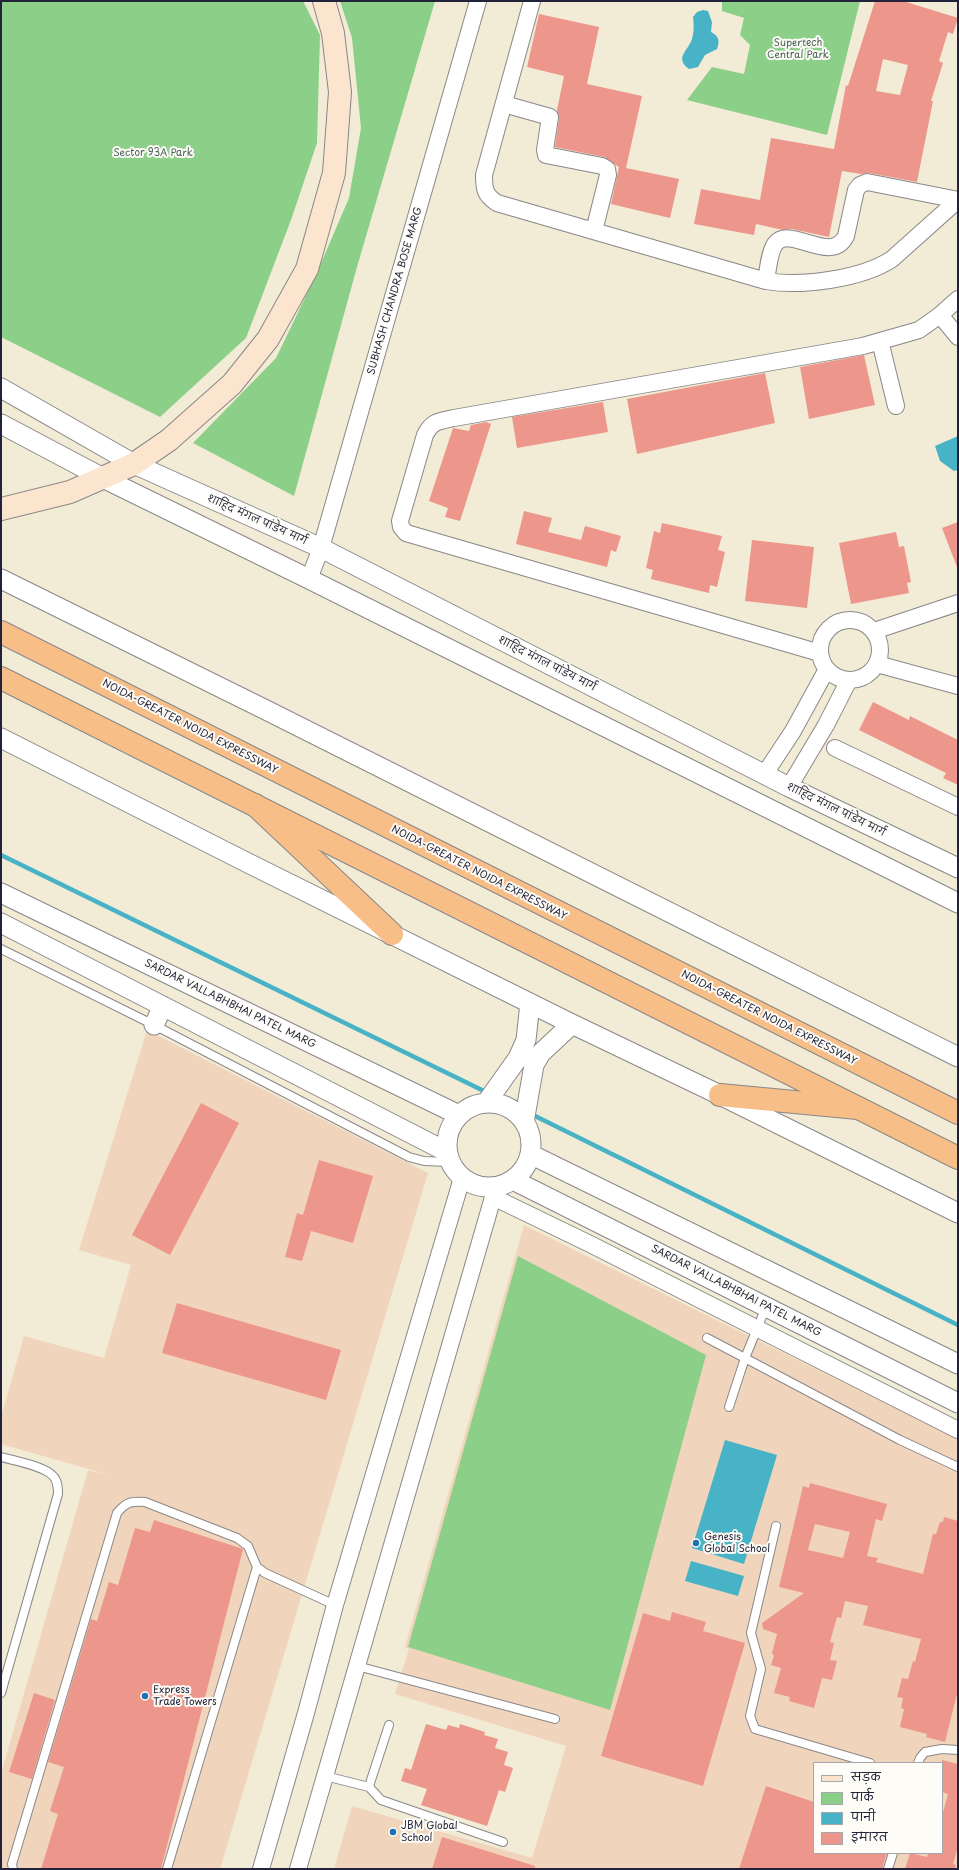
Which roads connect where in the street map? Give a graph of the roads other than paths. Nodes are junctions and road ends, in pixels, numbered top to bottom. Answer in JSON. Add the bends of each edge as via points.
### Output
{"nodes":[{"id":1,"x":324,"y":1,"type":"edge"},
{"id":2,"x":478,"y":1,"type":"edge"},
{"id":3,"x":532,"y":1,"type":"edge"},
{"id":4,"x":504,"y":104,"type":"junction"},
{"id":5,"x":958,"y":200,"type":"edge"},
{"id":6,"x":594,"y":231,"type":"junction"},
{"id":7,"x":766,"y":280,"type":"junction"},
{"id":8,"x":958,"y":299,"type":"edge"},
{"id":9,"x":940,"y":315,"type":"junction"},
{"id":10,"x":958,"y":336,"type":"edge"},
{"id":11,"x":880,"y":341,"type":"junction"},
{"id":12,"x":1,"y":388,"type":"edge"},
{"id":13,"x":896,"y":406,"type":"dead end"},
{"id":14,"x":1,"y":424,"type":"edge"},
{"id":15,"x":134,"y":464,"type":"junction"},
{"id":16,"x":103,"y":478,"type":"junction"},
{"id":17,"x":1,"y":509,"type":"edge"},
{"id":18,"x":321,"y":548,"type":"junction"},
{"id":19,"x":1,"y":579,"type":"edge"},
{"id":20,"x":309,"y":579,"type":"junction"},
{"id":21,"x":958,"y":603,"type":"edge"},
{"id":22,"x":874,"y":631,"type":"junction"},
{"id":23,"x":1,"y":632,"type":"edge"},
{"id":24,"x":820,"y":653,"type":"junction"},
{"id":25,"x":877,"y":664,"type":"junction"},
{"id":26,"x":827,"y":669,"type":"junction"},
{"id":27,"x":1,"y":678,"type":"edge"},
{"id":28,"x":849,"y":680,"type":"junction"},
{"id":29,"x":958,"y":686,"type":"edge"},
{"id":30,"x":799,"y":720,"type":"junction"},
{"id":31,"x":822,"y":731,"type":"junction"},
{"id":32,"x":1,"y":738,"type":"edge"},
{"id":33,"x":835,"y":748,"type":"dead end"},
{"id":34,"x":764,"y":775,"type":"junction"},
{"id":35,"x":789,"y":787,"type":"junction"},
{"id":36,"x":255,"y":805,"type":"junction"},
{"id":37,"x":958,"y":808,"type":"edge"},
{"id":38,"x":958,"y":868,"type":"edge"},
{"id":39,"x":1,"y":893,"type":"edge"},
{"id":40,"x":958,"y":903,"type":"edge"},
{"id":41,"x":1,"y":923,"type":"edge"},
{"id":42,"x":392,"y":934,"type":"junction"},
{"id":43,"x":1,"y":949,"type":"edge"},
{"id":44,"x":530,"y":1003,"type":"junction"},
{"id":45,"x":163,"y":1006,"type":"junction"},
{"id":46,"x":572,"y":1024,"type":"junction"},
{"id":47,"x":154,"y":1025,"type":"junction"},
{"id":48,"x":958,"y":1057,"type":"edge"},
{"id":49,"x":720,"y":1095,"type":"junction"},
{"id":50,"x":486,"y":1103,"type":"junction"},
{"id":51,"x":858,"y":1108,"type":"junction"},
{"id":52,"x":958,"y":1113,"type":"edge"},
{"id":53,"x":459,"y":1115,"type":"junction"},
{"id":54,"x":524,"y":1122,"type":"junction"},
{"id":55,"x":530,"y":1154,"type":"junction"},
{"id":56,"x":448,"y":1157,"type":"junction"},
{"id":57,"x":958,"y":1158,"type":"edge"},
{"id":58,"x":462,"y":1178,"type":"junction"},
{"id":59,"x":501,"y":1188,"type":"junction"},
{"id":60,"x":958,"y":1213,"type":"edge"},
{"id":61,"x":766,"y":1307,"type":"junction"},
{"id":62,"x":757,"y":1328,"type":"junction"},
{"id":63,"x":707,"y":1338,"type":"dead end"},
{"id":64,"x":745,"y":1358,"type":"junction"},
{"id":65,"x":958,"y":1364,"type":"edge"},
{"id":66,"x":958,"y":1403,"type":"edge"},
{"id":67,"x":729,"y":1407,"type":"dead end"},
{"id":68,"x":958,"y":1430,"type":"edge"},
{"id":69,"x":1,"y":1457,"type":"edge"},
{"id":70,"x":958,"y":1468,"type":"edge"},
{"id":71,"x":776,"y":1526,"type":"dead end"},
{"id":72,"x":257,"y":1567,"type":"junction"},
{"id":73,"x":335,"y":1605,"type":"junction"},
{"id":74,"x":357,"y":1666,"type":"junction"},
{"id":75,"x":1,"y":1693,"type":"edge"},
{"id":76,"x":555,"y":1719,"type":"dead end"},
{"id":77,"x":389,"y":1725,"type":"dead end"},
{"id":78,"x":958,"y":1750,"type":"edge"},
{"id":79,"x":867,"y":1762,"type":"edge"},
{"id":80,"x":918,"y":1762,"type":"edge"},
{"id":81,"x":325,"y":1776,"type":"junction"},
{"id":82,"x":369,"y":1787,"type":"junction"},
{"id":83,"x":503,"y":1842,"type":"dead end"},
{"id":84,"x":893,"y":1854,"type":"edge"},
{"id":85,"x":13,"y":1869,"type":"edge"},
{"id":86,"x":167,"y":1869,"type":"edge"},
{"id":87,"x":261,"y":1869,"type":"edge"},
{"id":88,"x":298,"y":1869,"type":"edge"},
{"id":89,"x":888,"y":1869,"type":"edge"}],
"edges":[{"from":1,"to":15,"type":"main road","via":[[333,33],[340,92],[334,173],[307,269],[268,339],[232,384],[169,440]]},
{"from":2,"to":18,"type":"street","name":"SUBHASH CHANDRA BOSE MARG"},
{"from":3,"to":4,"type":"street"},
{"from":4,"to":6,"type":"street","via":[[484,175],[484,187],[489,197],[498,203]]},
{"from":4,"to":6,"type":"street","via":[[550,117],[546,155],[608,169]]},
{"from":5,"to":7,"type":"street","via":[[880,267],[845,277],[807,282],[783,284]]},
{"from":5,"to":7,"type":"street","via":[[867,182],[856,190],[843,243],[830,248],[790,239],[776,242]]},
{"from":6,"to":7,"type":"street"},
{"from":8,"to":9,"type":"street"},
{"from":9,"to":10,"type":"street"},
{"from":9,"to":11,"type":"street","via":[[919,330]]},
{"from":11,"to":13,"type":"street"},
{"from":11,"to":24,"type":"street","via":[[436,422],[429,427],[425,435],[400,520],[401,528],[406,533]]},
{"from":12,"to":15,"type":"street","name":"शाहिद मंगल पांडेय मार्ग"},
{"from":14,"to":16,"type":"street"},
{"from":15,"to":16,"type":"main road"},
{"from":15,"to":18,"type":"street","name":"शाहिद मंगल पांडेय मार्ग"},
{"from":16,"to":17,"type":"main road","via":[[70,492]]},
{"from":16,"to":20,"type":"street"},
{"from":18,"to":20,"type":"street","name":"SUBHASH CHANDRA BOSE MARG"},
{"from":18,"to":34,"type":"street","name":"शाहिद मंगल पांडेय मार्ग"},
{"from":19,"to":48,"type":"street"},
{"from":20,"to":40,"type":"street"},
{"from":21,"to":22,"type":"street"},
{"from":22,"to":24,"type":"street","via":[[852,620],[835,624],[824,636]]},
{"from":22,"to":25,"type":"street","via":[[880,647]]},
{"from":23,"to":52,"type":"highway","name":"NOIDA-GREATER NOIDA EXPRESSWAY"},
{"from":24,"to":26,"type":"street"},
{"from":25,"to":28,"type":"street","via":[[866,676]]},
{"from":25,"to":29,"type":"street"},
{"from":26,"to":28,"type":"street"},
{"from":26,"to":30,"type":"street"},
{"from":27,"to":36,"type":"highway"},
{"from":28,"to":31,"type":"street"},
{"from":30,"to":31,"type":"street"},
{"from":30,"to":34,"type":"street"},
{"from":31,"to":35,"type":"street"},
{"from":32,"to":42,"type":"street"},
{"from":33,"to":37,"type":"street"},
{"from":34,"to":35,"type":"street","name":"शाहिद मंगल पांडेय मार्ग"},
{"from":35,"to":38,"type":"street","name":"शाहिद मंगल पांडेय मार्ग"},
{"from":36,"to":42,"type":"highway"},
{"from":36,"to":51,"type":"highway"},
{"from":39,"to":53,"type":"street","name":"SARDAR VALLABHBHAI PATEL MARG"},
{"from":41,"to":45,"type":"street","name":"SARDAR VALLABHBHAI PATEL MARG"},
{"from":42,"to":44,"type":"street"},
{"from":43,"to":47,"type":"lane"},
{"from":44,"to":46,"type":"street"},
{"from":44,"to":50,"type":"street","via":[[526,1040],[518,1058]]},
{"from":45,"to":47,"type":"street"},
{"from":45,"to":56,"type":"street","name":"SARDAR VALLABHBHAI PATEL MARG"},
{"from":46,"to":49,"type":"street"},
{"from":46,"to":54,"type":"street","via":[[541,1053],[534,1065]]},
{"from":47,"to":56,"type":"lane","via":[[409,1157],[424,1161]]},
{"from":49,"to":51,"type":"highway"},
{"from":49,"to":60,"type":"street"},
{"from":50,"to":53,"type":"street","via":[[472,1107]]},
{"from":50,"to":54,"type":"street","via":[[501,1104],[514,1111]]},
{"from":51,"to":57,"type":"highway"},
{"from":53,"to":56,"type":"street","via":[[448,1132]]},
{"from":54,"to":55,"type":"street","via":[[531,1137]]},
{"from":55,"to":59,"type":"street","via":[[524,1168]]},
{"from":55,"to":65,"type":"street"},
{"from":56,"to":58,"type":"street","name":"SARDAR VALLABHBHAI PATEL MARG"},
{"from":58,"to":59,"type":"street","name":"SARDAR VALLABHBHAI PATEL MARG","via":[[478,1186]]},
{"from":58,"to":73,"type":"street"},
{"from":59,"to":61,"type":"street","name":"SARDAR VALLABHBHAI PATEL MARG"},
{"from":59,"to":62,"type":"street"},
{"from":59,"to":74,"type":"street"},
{"from":61,"to":62,"type":"lane"},
{"from":61,"to":66,"type":"street","name":"SARDAR VALLABHBHAI PATEL MARG"},
{"from":62,"to":64,"type":"lane"},
{"from":62,"to":68,"type":"street"},
{"from":63,"to":64,"type":"lane"},
{"from":64,"to":67,"type":"lane"},
{"from":64,"to":70,"type":"lane"},
{"from":69,"to":75,"type":"lane","via":[[40,1468],[53,1476],[58,1485],[58,1494]]},
{"from":71,"to":79,"type":"lane","via":[[751,1633],[761,1669],[750,1716],[755,1729]]},
{"from":72,"to":73,"type":"lane","via":[[272,1577]]},
{"from":72,"to":85,"type":"lane","via":[[248,1546],[237,1538],[145,1502],[124,1504],[117,1513],[12,1864]]},
{"from":72,"to":86,"type":"lane"},
{"from":73,"to":87,"type":"street"},
{"from":74,"to":76,"type":"lane"},
{"from":74,"to":81,"type":"street"},
{"from":77,"to":82,"type":"lane"},
{"from":78,"to":80,"type":"lane","via":[[925,1752]]},
{"from":81,"to":82,"type":"lane"},
{"from":81,"to":88,"type":"street"},
{"from":82,"to":83,"type":"lane","via":[[381,1800]]},
{"from":84,"to":89,"type":"lane"}]}
